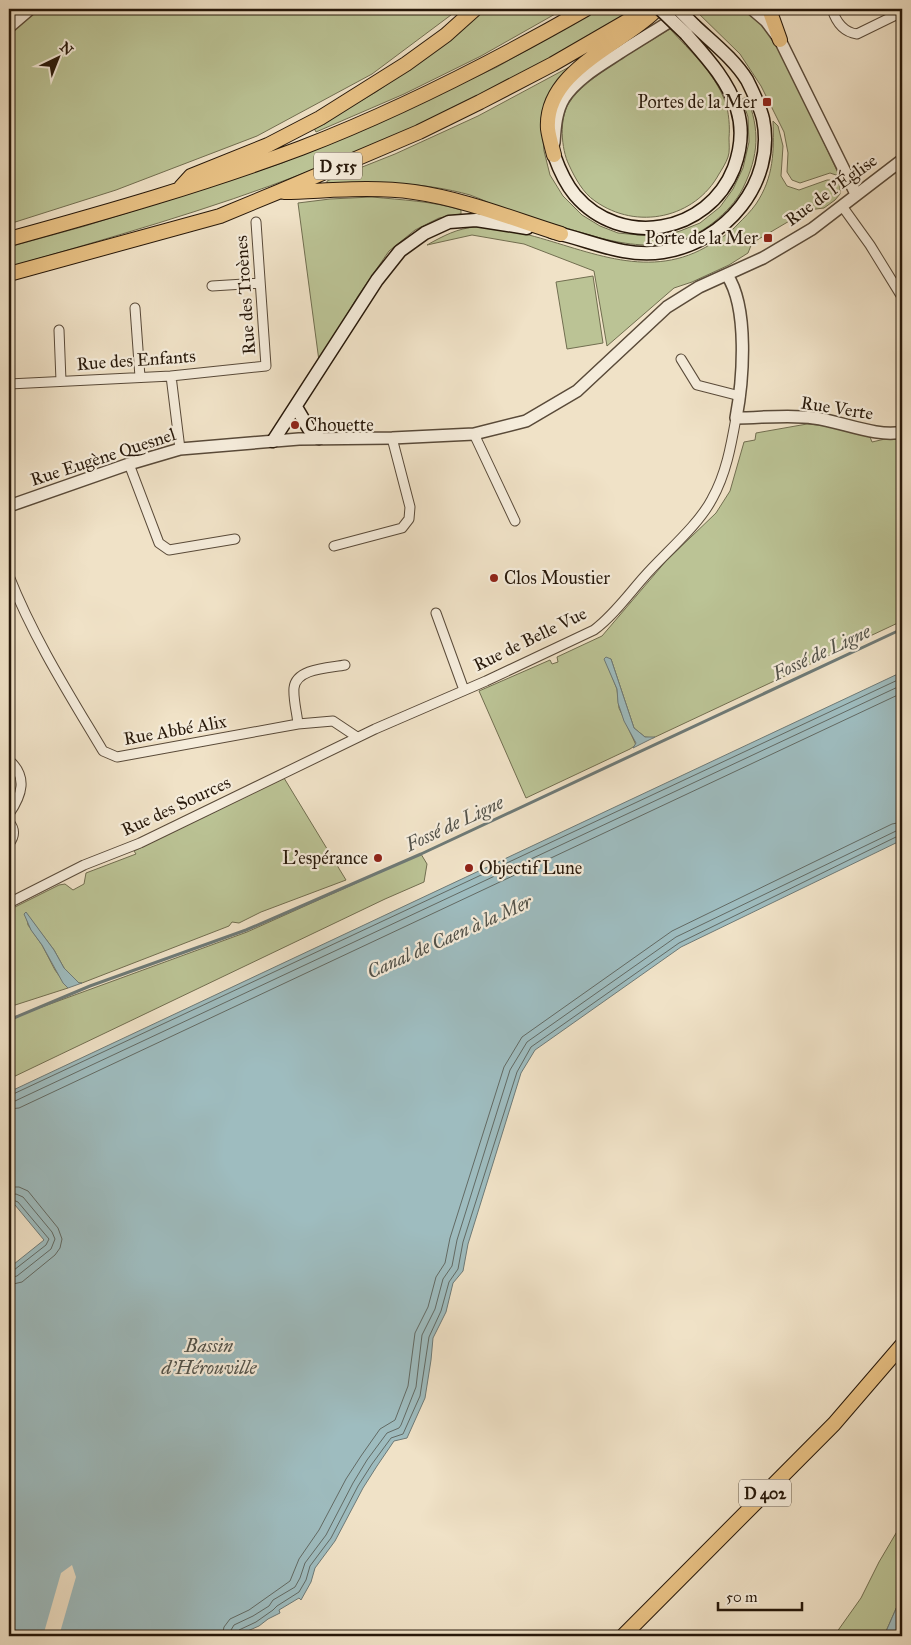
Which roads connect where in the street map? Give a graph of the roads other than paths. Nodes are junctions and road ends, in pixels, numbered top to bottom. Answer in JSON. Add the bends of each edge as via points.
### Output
{"nodes":[{"id":1,"x":30,"y":9,"type":"edge"},
{"id":2,"x":475,"y":9,"type":"edge"},
{"id":3,"x":586,"y":9,"type":"edge"},
{"id":4,"x":648,"y":9,"type":"edge"},
{"id":5,"x":659,"y":9,"type":"edge"},
{"id":6,"x":678,"y":9,"type":"edge"},
{"id":7,"x":690,"y":9,"type":"edge"},
{"id":8,"x":752,"y":9,"type":"edge"},
{"id":9,"x":769,"y":9,"type":"edge"},
{"id":10,"x":832,"y":9,"type":"edge"},
{"id":11,"x":902,"y":12,"type":"edge"},
{"id":12,"x":9,"y":26,"type":"edge"},
{"id":13,"x":690,"y":29,"type":"junction"},
{"id":14,"x":780,"y":40,"type":"junction"},
{"id":15,"x":554,"y":155,"type":"junction"},
{"id":16,"x":902,"y":160,"type":"edge"},
{"id":17,"x":176,"y":191,"type":"junction"},
{"id":18,"x":278,"y":192,"type":"junction"},
{"id":19,"x":856,"y":194,"type":"junction"},
{"id":20,"x":842,"y":206,"type":"junction"},
{"id":21,"x":256,"y":222,"type":"dead end"},
{"id":22,"x":561,"y":234,"type":"junction"},
{"id":23,"x":9,"y":239,"type":"edge"},
{"id":24,"x":9,"y":274,"type":"edge"},
{"id":25,"x":728,"y":276,"type":"junction"},
{"id":26,"x":260,"y":283,"type":"junction"},
{"id":27,"x":212,"y":286,"type":"dead end"},
{"id":28,"x":902,"y":297,"type":"edge"},
{"id":29,"x":135,"y":308,"type":"dead end"},
{"id":30,"x":59,"y":330,"type":"dead end"},
{"id":31,"x":681,"y":360,"type":"dead end"},
{"id":32,"x":266,"y":366,"type":"joint"},
{"id":33,"x":172,"y":376,"type":"junction"},
{"id":34,"x":140,"y":377,"type":"junction"},
{"id":35,"x":60,"y":381,"type":"junction"},
{"id":36,"x":9,"y":384,"type":"edge"},
{"id":37,"x":740,"y":396,"type":"junction"},
{"id":38,"x":296,"y":406,"type":"junction"},
{"id":39,"x":736,"y":418,"type":"junction"},
{"id":40,"x":902,"y":432,"type":"edge"},
{"id":41,"x":474,"y":434,"type":"junction"},
{"id":42,"x":320,"y":438,"type":"junction"},
{"id":43,"x":392,"y":438,"type":"junction"},
{"id":44,"x":273,"y":441,"type":"junction"},
{"id":45,"x":180,"y":449,"type":"junction"},
{"id":46,"x":129,"y":464,"type":"junction"},
{"id":47,"x":9,"y":504,"type":"edge"},
{"id":48,"x":515,"y":521,"type":"dead end"},
{"id":49,"x":235,"y":540,"type":"dead end"},
{"id":50,"x":334,"y":546,"type":"dead end"},
{"id":51,"x":9,"y":576,"type":"edge"},
{"id":52,"x":436,"y":613,"type":"dead end"},
{"id":53,"x":345,"y":665,"type":"dead end"},
{"id":54,"x":464,"y":690,"type":"junction"},
{"id":55,"x":298,"y":724,"type":"junction"},
{"id":56,"x":357,"y":737,"type":"junction"},
{"id":57,"x":9,"y":760,"type":"edge"},
{"id":58,"x":9,"y":814,"type":"edge"},
{"id":59,"x":9,"y":822,"type":"edge"},
{"id":60,"x":9,"y":844,"type":"edge"},
{"id":61,"x":9,"y":903,"type":"edge"},
{"id":62,"x":902,"y":1345,"type":"edge"},
{"id":63,"x":623,"y":1636,"type":"edge"}],
"edges":[{"from":1,"to":12,"type":"street"},
{"from":2,"to":17,"type":"main road","via":[[406,64],[320,118],[268,145],[191,176]]},
{"from":3,"to":17,"type":"main road","number":"D 515","via":[[434,90],[371,118],[303,147]]},
{"from":4,"to":18,"type":"main road","number":"D 515","via":[[553,64],[454,115]]},
{"from":5,"to":13,"type":"main road","bridge":true},
{"from":5,"to":15,"type":"main road","via":[[591,58],[556,92],[548,128]]},
{"from":6,"to":13,"type":"main road","bridge":true},
{"from":7,"to":15,"type":"street","via":[[601,65],[571,90],[559,111]]},
{"from":8,"to":14,"type":"street"},
{"from":9,"to":14,"type":"main road"},
{"from":10,"to":11,"type":"street","via":[[841,26],[849,33],[857,34]]},
{"from":13,"to":15,"type":"main road","via":[[727,84],[738,110],[740,143],[737,159],[731,176],[715,199],[694,215],[665,227],[621,224],[596,213],[575,196]]},
{"from":13,"to":22,"type":"main road","via":[[743,75],[763,117],[762,161],[748,198],[733,217],[712,234],[663,252],[628,253]]},
{"from":14,"to":19,"type":"street"},
{"from":16,"to":19,"type":"street","name":"Rue de l'Église"},
{"from":17,"to":23,"type":"main road","number":"D 515"},
{"from":18,"to":22,"type":"main road","via":[[363,189],[415,192],[466,204]]},
{"from":18,"to":24,"type":"main road","number":"D 515","via":[[220,216]]},
{"from":19,"to":20,"type":"street","name":"Rue de l'Église"},
{"from":20,"to":25,"type":"street","name":"Rue de l'Église","via":[[812,229]]},
{"from":20,"to":28,"type":"street"},
{"from":21,"to":26,"type":"street","name":"Rue des Troènes"},
{"from":22,"to":38,"type":"main road","via":[[476,220],[449,222],[425,233],[400,251],[386,267]]},
{"from":25,"to":37,"type":"street","name":"Rue de Belle Vue","via":[[740,310]]},
{"from":25,"to":41,"type":"street","name":"Rue Eugène Quesnel","via":[[700,287],[667,307],[572,395],[526,421]]},
{"from":26,"to":27,"type":"street"},
{"from":26,"to":32,"type":"street","name":"Rue des Troènes"},
{"from":29,"to":34,"type":"street"},
{"from":30,"to":35,"type":"street"},
{"from":31,"to":37,"type":"street","via":[[697,385]]},
{"from":32,"to":33,"type":"street","name":"Rue des Enfants"},
{"from":33,"to":34,"type":"street","name":"Rue des Enfants"},
{"from":33,"to":45,"type":"street"},
{"from":34,"to":35,"type":"street","name":"Rue des Enfants"},
{"from":35,"to":36,"type":"street","name":"Rue des Enfants"},
{"from":37,"to":39,"type":"street","name":"Rue de Belle Vue"},
{"from":38,"to":42,"type":"main road","via":[[309,429]]},
{"from":38,"to":44,"type":"main road"},
{"from":39,"to":40,"type":"street","name":"Rue Verte","via":[[812,417],[872,432]]},
{"from":39,"to":54,"type":"street","name":"Rue de Belle Vue","via":[[728,460],[712,501],[607,619],[594,630]]},
{"from":41,"to":43,"type":"street","name":"Rue Eugène Quesnel"},
{"from":41,"to":48,"type":"street"},
{"from":42,"to":43,"type":"street","name":"Rue Eugène Quesnel"},
{"from":42,"to":44,"type":"street","name":"Rue Eugène Quesnel"},
{"from":43,"to":50,"type":"street","via":[[410,507],[409,520],[402,528]]},
{"from":44,"to":45,"type":"street","name":"Rue Eugène Quesnel"},
{"from":45,"to":46,"type":"street","name":"Rue Eugène Quesnel"},
{"from":46,"to":47,"type":"street","name":"Rue Eugène Quesnel"},
{"from":46,"to":49,"type":"street","via":[[159,543],[169,550]]},
{"from":51,"to":55,"type":"street","name":"Rue Abbé Alix","via":[[42,651],[103,752],[117,757]]},
{"from":52,"to":54,"type":"street"},
{"from":53,"to":55,"type":"street","via":[[306,673],[297,681],[294,687]]},
{"from":54,"to":56,"type":"street","name":"Rue de Belle Vue"},
{"from":55,"to":56,"type":"street","name":"Rue Abbé Alix","via":[[333,721]]},
{"from":56,"to":61,"type":"street","name":"Rue des Sources"},
{"from":57,"to":58,"type":"street","via":[[14,764],[22,786],[18,802]]},
{"from":59,"to":60,"type":"street","via":[[14,836]]},
{"from":62,"to":63,"type":"main road","number":"D 402","via":[[834,1424]]}]}
